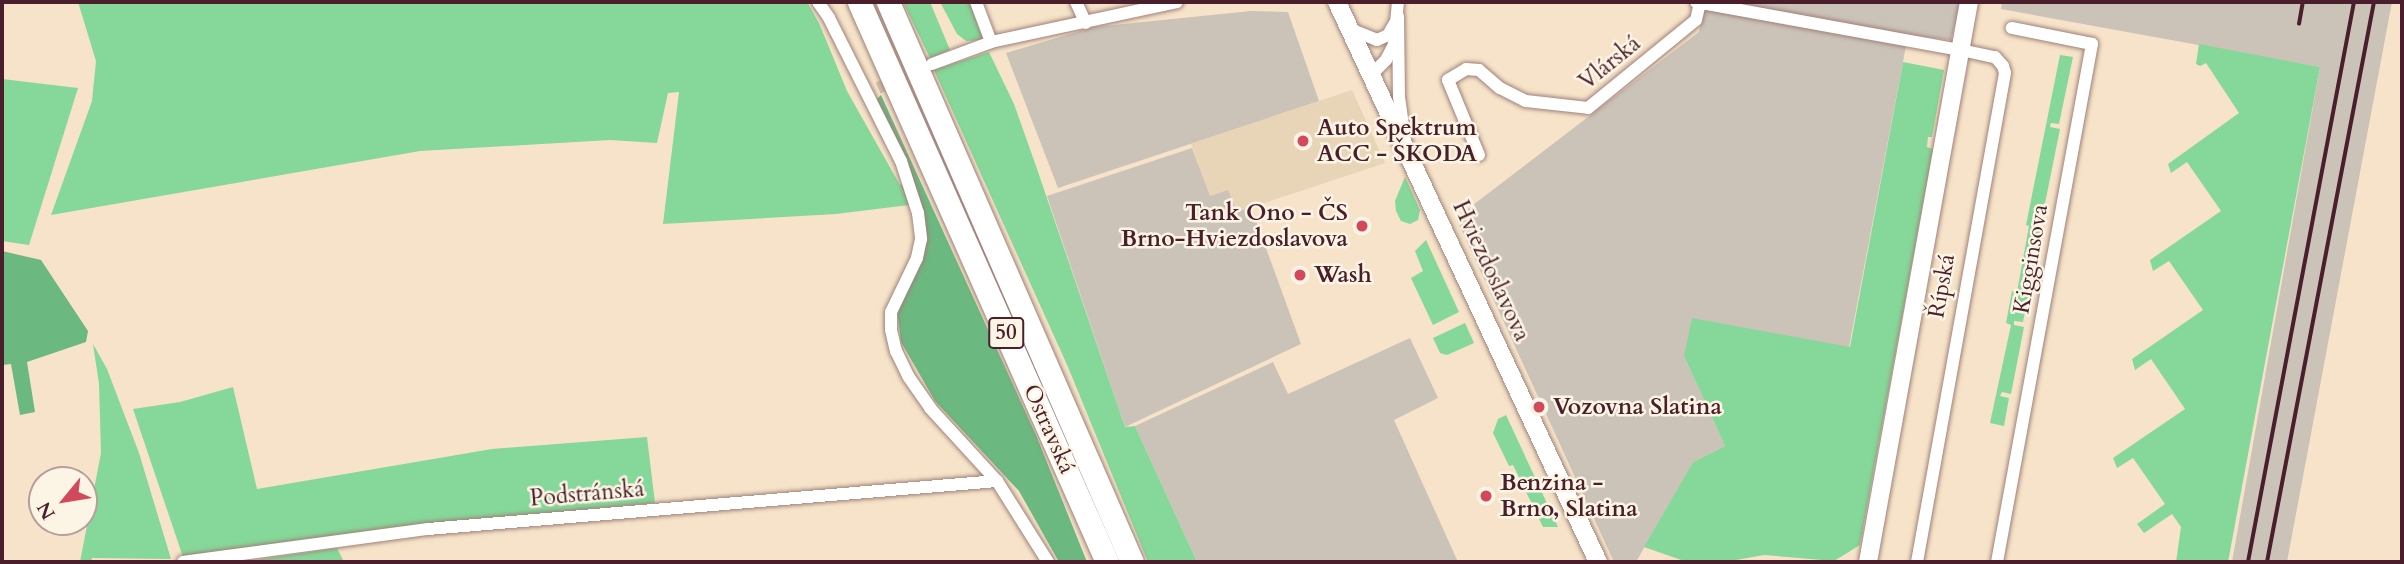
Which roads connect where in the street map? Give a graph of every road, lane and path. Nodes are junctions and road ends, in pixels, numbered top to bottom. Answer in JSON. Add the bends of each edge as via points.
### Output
{"nodes":[{"id":1,"x":818,"y":2,"type":"edge"},
{"id":2,"x":859,"y":2,"type":"edge"},
{"id":3,"x":888,"y":2,"type":"edge"},
{"id":4,"x":976,"y":2,"type":"edge"},
{"id":5,"x":1076,"y":2,"type":"edge"},
{"id":6,"x":1177,"y":2,"type":"edge"},
{"id":7,"x":1337,"y":2,"type":"edge"},
{"id":8,"x":1398,"y":2,"type":"edge"},
{"id":9,"x":1698,"y":2,"type":"edge"},
{"id":10,"x":1969,"y":2,"type":"edge"},
{"id":11,"x":1398,"y":16,"type":"junction"},
{"id":12,"x":1086,"y":23,"type":"junction"},
{"id":13,"x":2011,"y":28,"type":"dead end"},
{"id":14,"x":1350,"y":29,"type":"junction"},
{"id":15,"x":991,"y":42,"type":"junction"},
{"id":16,"x":1961,"y":50,"type":"junction"},
{"id":17,"x":932,"y":64,"type":"tunnel mouth"},
{"id":18,"x":1372,"y":74,"type":"junction"},
{"id":19,"x":1406,"y":149,"type":"junction"},
{"id":20,"x":1479,"y":155,"type":"dead end"},
{"id":21,"x":997,"y":481,"type":"junction"},
{"id":22,"x":1105,"y":558,"type":"edge"},
{"id":23,"x":183,"y":562,"type":"edge"},
{"id":24,"x":1048,"y":562,"type":"edge"},
{"id":25,"x":1132,"y":562,"type":"edge"},
{"id":26,"x":1598,"y":562,"type":"edge"},
{"id":27,"x":1868,"y":562,"type":"edge"},
{"id":28,"x":1917,"y":562,"type":"edge"},
{"id":29,"x":1997,"y":562,"type":"edge"}],
"edges":[{"from":1,"to":21,"type":"street","via":[[873,90],[901,161],[919,226],[917,258],[891,312],[896,351],[930,408]]},
{"from":2,"to":22,"type":"highway","name":"Ostravská","number":"50"},
{"from":3,"to":25,"type":"highway","name":"Ostravská","number":"50"},
{"from":4,"to":15,"type":"street"},
{"from":5,"to":12,"type":"street"},
{"from":6,"to":12,"type":"street"},
{"from":7,"to":14,"type":"main road","name":"Hviezdoslavova"},
{"from":8,"to":11,"type":"street"},
{"from":9,"to":16,"type":"street","name":"Vlárská"},
{"from":9,"to":20,"type":"street","name":"Vlárská","via":[[1696,20],[1588,108],[1526,101],[1479,70],[1466,69],[1448,80]]},
{"from":10,"to":16,"type":"main road","name":"Řípská"},
{"from":11,"to":14,"type":"street","via":[[1388,36],[1377,40]]},
{"from":11,"to":18,"type":"street","via":[[1392,50]]},
{"from":11,"to":19,"type":"street","via":[[1399,97]]},
{"from":12,"to":15,"type":"street"},
{"from":13,"to":29,"type":"street","name":"Kigginsova","via":[[2092,44]]},
{"from":14,"to":18,"type":"main road","name":"Hviezdoslavova"},
{"from":15,"to":17,"type":"street"},
{"from":16,"to":27,"type":"main road","name":"Řípská"},
{"from":16,"to":28,"type":"street","name":"Řípská","via":[[1995,57],[2005,73]]},
{"from":18,"to":19,"type":"main road","name":"Hviezdoslavova"},
{"from":19,"to":26,"type":"main road","name":"Hviezdoslavova"},
{"from":21,"to":23,"type":"street","name":"Podstránská","via":[[428,529]]},
{"from":21,"to":24,"type":"street"}]}
